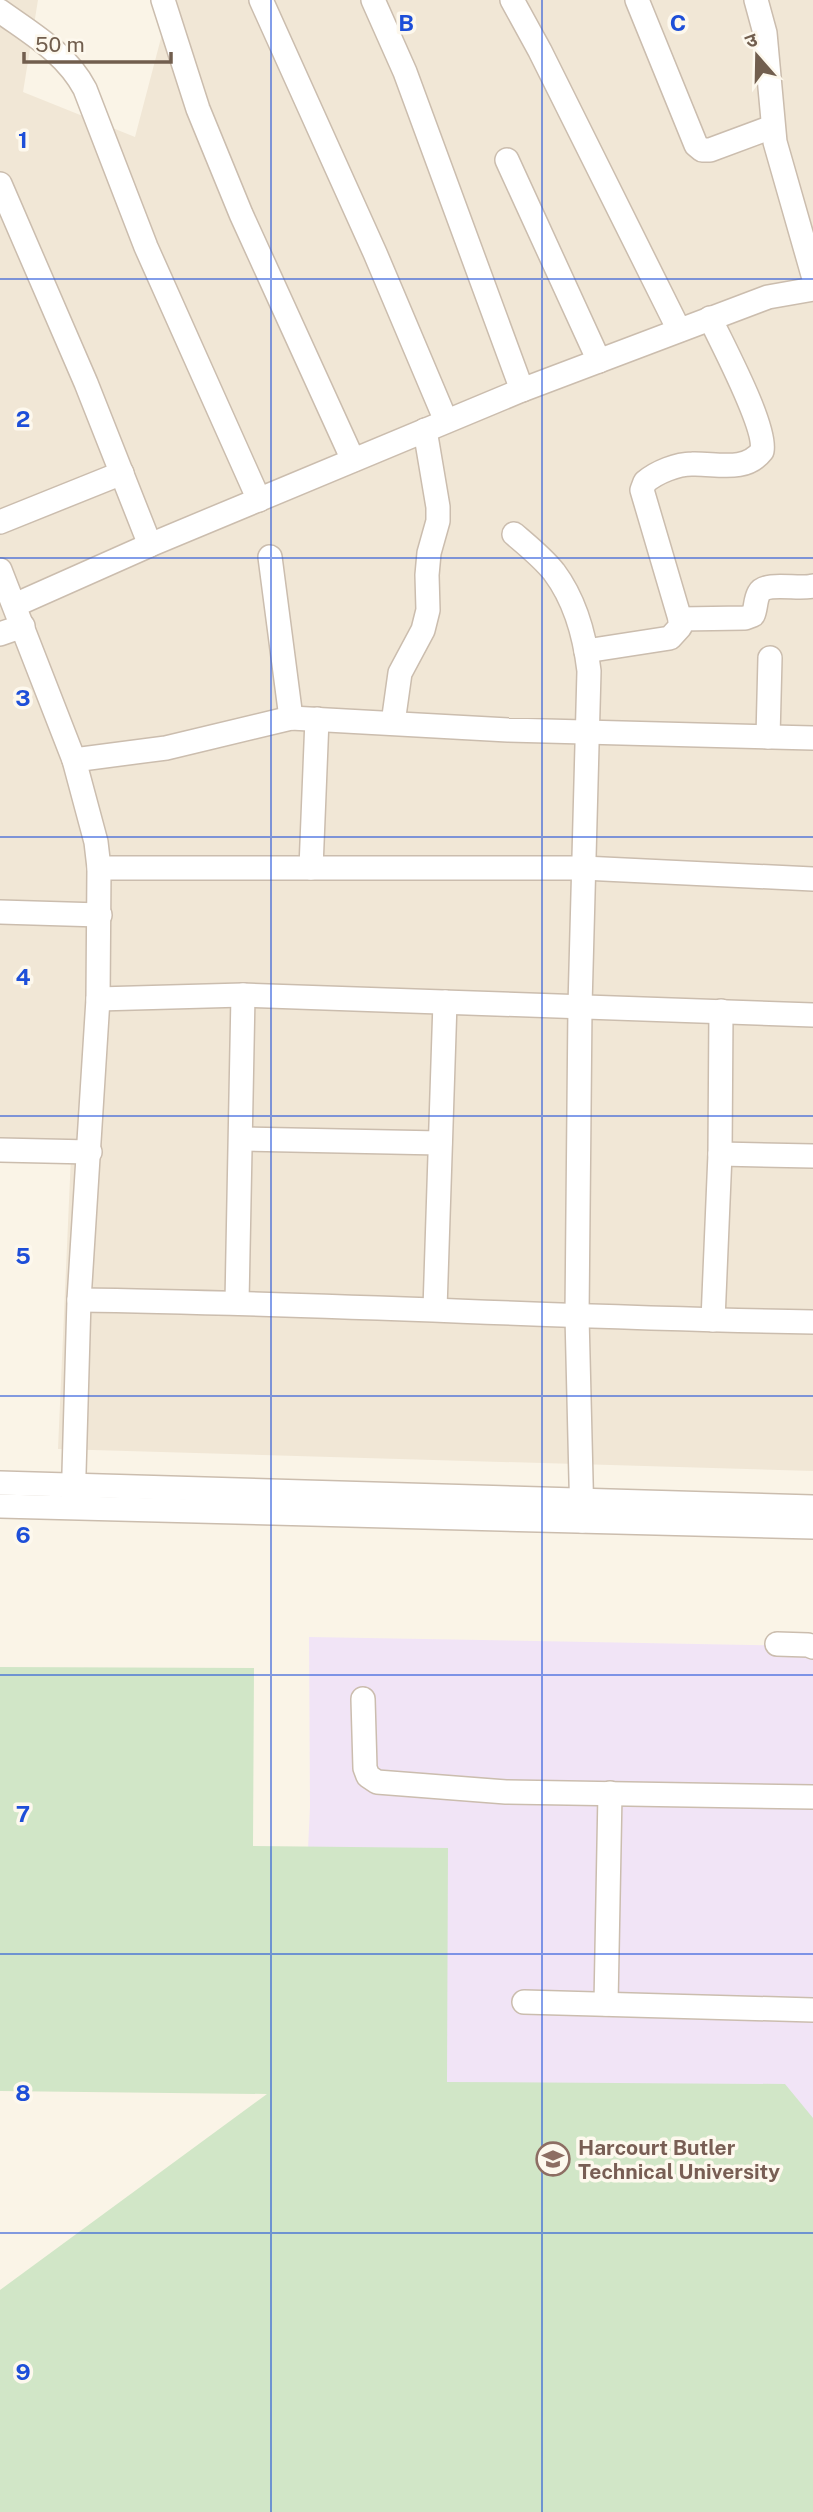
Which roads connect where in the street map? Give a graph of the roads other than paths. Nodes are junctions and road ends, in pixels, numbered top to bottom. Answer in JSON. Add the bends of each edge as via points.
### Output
{"nodes":[{"id":1,"x":163,"y":0,"type":"edge"},
{"id":2,"x":261,"y":0,"type":"edge"},
{"id":3,"x":373,"y":0,"type":"edge"},
{"id":4,"x":512,"y":0,"type":"edge"},
{"id":5,"x":637,"y":0,"type":"edge"},
{"id":6,"x":756,"y":0,"type":"edge"},
{"id":7,"x":0,"y":11,"type":"edge"},
{"id":8,"x":772,"y":127,"type":"junction"},
{"id":9,"x":507,"y":160,"type":"dead end"},
{"id":10,"x":0,"y":184,"type":"edge"},
{"id":11,"x":813,"y":275,"type":"edge"},
{"id":12,"x":813,"y":289,"type":"edge"},
{"id":13,"x":710,"y":318,"type":"junction"},
{"id":14,"x":679,"y":330,"type":"junction"},
{"id":15,"x":599,"y":361,"type":"junction"},
{"id":16,"x":522,"y":390,"type":"junction"},
{"id":17,"x":436,"y":425,"type":"junction"},
{"id":18,"x":352,"y":460,"type":"junction"},
{"id":19,"x":122,"y":473,"type":"junction"},
{"id":20,"x":259,"y":500,"type":"junction"},
{"id":21,"x":0,"y":522,"type":"edge"},
{"id":22,"x":514,"y":534,"type":"dead end"},
{"id":23,"x":150,"y":545,"type":"junction"},
{"id":24,"x":270,"y":557,"type":"dead end"},
{"id":25,"x":0,"y":570,"type":"edge"},
{"id":26,"x":813,"y":586,"type":"edge"},
{"id":27,"x":19,"y":616,"type":"junction"},
{"id":28,"x":680,"y":618,"type":"junction"},
{"id":29,"x":0,"y":634,"type":"edge"},
{"id":30,"x":586,"y":651,"type":"junction"},
{"id":31,"x":770,"y":658,"type":"dead end"},
{"id":32,"x":291,"y":718,"type":"junction"},
{"id":33,"x":317,"y":719,"type":"junction"},
{"id":34,"x":393,"y":723,"type":"junction"},
{"id":35,"x":587,"y":732,"type":"junction"},
{"id":36,"x":768,"y":737,"type":"junction"},
{"id":37,"x":813,"y":738,"type":"edge"},
{"id":38,"x":74,"y":760,"type":"junction"},
{"id":39,"x":99,"y":868,"type":"junction"},
{"id":40,"x":311,"y":868,"type":"junction"},
{"id":41,"x":583,"y":868,"type":"junction"},
{"id":42,"x":813,"y":879,"type":"edge"},
{"id":43,"x":0,"y":912,"type":"edge"},
{"id":44,"x":100,"y":915,"type":"junction"},
{"id":45,"x":243,"y":995,"type":"junction"},
{"id":46,"x":98,"y":999,"type":"junction"},
{"id":47,"x":445,"y":1002,"type":"junction"},
{"id":48,"x":580,"y":1006,"type":"junction"},
{"id":49,"x":721,"y":1011,"type":"junction"},
{"id":50,"x":813,"y":1015,"type":"edge"},
{"id":51,"x":241,"y":1139,"type":"junction"},
{"id":52,"x":440,"y":1143,"type":"junction"},
{"id":53,"x":0,"y":1150,"type":"edge"},
{"id":54,"x":90,"y":1152,"type":"junction"},
{"id":55,"x":720,"y":1154,"type":"junction"},
{"id":56,"x":813,"y":1156,"type":"edge"},
{"id":57,"x":79,"y":1300,"type":"junction"},
{"id":58,"x":237,"y":1302,"type":"junction"},
{"id":59,"x":435,"y":1309,"type":"junction"},
{"id":60,"x":578,"y":1317,"type":"junction"},
{"id":61,"x":713,"y":1320,"type":"junction"},
{"id":62,"x":813,"y":1322,"type":"edge"},
{"id":63,"x":0,"y":1483,"type":"edge"},
{"id":64,"x":73,"y":1496,"type":"junction"},
{"id":65,"x":0,"y":1506,"type":"edge"},
{"id":66,"x":813,"y":1507,"type":"edge"},
{"id":67,"x":582,"y":1511,"type":"junction"},
{"id":68,"x":813,"y":1527,"type":"edge"},
{"id":69,"x":777,"y":1644,"type":"dead end"},
{"id":70,"x":813,"y":1647,"type":"edge"},
{"id":71,"x":363,"y":1699,"type":"dead end"},
{"id":72,"x":610,"y":1793,"type":"junction"},
{"id":73,"x":813,"y":1797,"type":"edge"},
{"id":74,"x":524,"y":2002,"type":"dead end"},
{"id":75,"x":606,"y":2004,"type":"junction"},
{"id":76,"x":813,"y":2010,"type":"edge"}],
"edges":[{"from":1,"to":18,"type":"street","via":[[198,108],[241,214]]},
{"from":2,"to":17,"type":"street","via":[[375,253]]},
{"from":3,"to":16,"type":"street","via":[[405,72]]},
{"from":4,"to":14,"type":"street"},
{"from":5,"to":8,"type":"street","via":[[696,145],[709,150]]},
{"from":6,"to":8,"type":"street","via":[[765,33]]},
{"from":7,"to":20,"type":"street","via":[[63,57],[85,89],[146,247]]},
{"from":8,"to":11,"type":"street"},
{"from":9,"to":15,"type":"street"},
{"from":10,"to":19,"type":"street"},
{"from":12,"to":13,"type":"street","via":[[768,297]]},
{"from":13,"to":14,"type":"street"},
{"from":13,"to":28,"type":"street","via":[[763,445],[748,463],[691,464],[645,482],[642,490]]},
{"from":14,"to":15,"type":"street"},
{"from":15,"to":16,"type":"street"},
{"from":16,"to":17,"type":"street"},
{"from":17,"to":18,"type":"street"},
{"from":17,"to":34,"type":"street","via":[[438,521],[429,553],[427,620],[400,673]]},
{"from":18,"to":20,"type":"street"},
{"from":19,"to":21,"type":"street"},
{"from":19,"to":23,"type":"street"},
{"from":20,"to":23,"type":"street"},
{"from":22,"to":30,"type":"street","via":[[562,585]]},
{"from":23,"to":27,"type":"street"},
{"from":24,"to":32,"type":"street"},
{"from":25,"to":27,"type":"street"},
{"from":26,"to":28,"type":"street","via":[[769,586],[758,594],[753,615],[745,618]]},
{"from":27,"to":29,"type":"street"},
{"from":27,"to":38,"type":"street"},
{"from":28,"to":30,"type":"street","via":[[680,627],[670,638]]},
{"from":30,"to":35,"type":"street"},
{"from":31,"to":36,"type":"street"},
{"from":32,"to":33,"type":"street"},
{"from":32,"to":38,"type":"street","via":[[166,748]]},
{"from":33,"to":34,"type":"street"},
{"from":33,"to":40,"type":"street"},
{"from":34,"to":35,"type":"street"},
{"from":35,"to":36,"type":"street"},
{"from":35,"to":41,"type":"street"},
{"from":36,"to":37,"type":"street"},
{"from":38,"to":39,"type":"street"},
{"from":39,"to":40,"type":"street"},
{"from":39,"to":44,"type":"street"},
{"from":40,"to":41,"type":"street"},
{"from":41,"to":42,"type":"street"},
{"from":41,"to":48,"type":"street"},
{"from":43,"to":44,"type":"street"},
{"from":44,"to":46,"type":"street"},
{"from":45,"to":46,"type":"street"},
{"from":45,"to":47,"type":"street"},
{"from":45,"to":51,"type":"street"},
{"from":46,"to":54,"type":"street"},
{"from":47,"to":48,"type":"street"},
{"from":47,"to":52,"type":"street"},
{"from":48,"to":49,"type":"street"},
{"from":48,"to":60,"type":"street"},
{"from":49,"to":50,"type":"street"},
{"from":49,"to":55,"type":"street"},
{"from":51,"to":52,"type":"street"},
{"from":51,"to":58,"type":"street"},
{"from":52,"to":59,"type":"street"},
{"from":53,"to":54,"type":"street"},
{"from":54,"to":57,"type":"street"},
{"from":55,"to":56,"type":"street"},
{"from":55,"to":61,"type":"street"},
{"from":57,"to":58,"type":"street"},
{"from":57,"to":64,"type":"street"},
{"from":58,"to":59,"type":"street"},
{"from":59,"to":60,"type":"street"},
{"from":60,"to":61,"type":"street"},
{"from":60,"to":67,"type":"street"},
{"from":61,"to":62,"type":"street"},
{"from":63,"to":64,"type":"street"},
{"from":64,"to":65,"type":"street"},
{"from":64,"to":67,"type":"street"},
{"from":66,"to":67,"type":"street"},
{"from":67,"to":68,"type":"street"},
{"from":69,"to":70,"type":"street"},
{"from":71,"to":72,"type":"street","via":[[365,1768],[377,1782],[506,1792]]},
{"from":72,"to":73,"type":"street"},
{"from":72,"to":75,"type":"street"},
{"from":74,"to":75,"type":"street"},
{"from":75,"to":76,"type":"street"}]}
